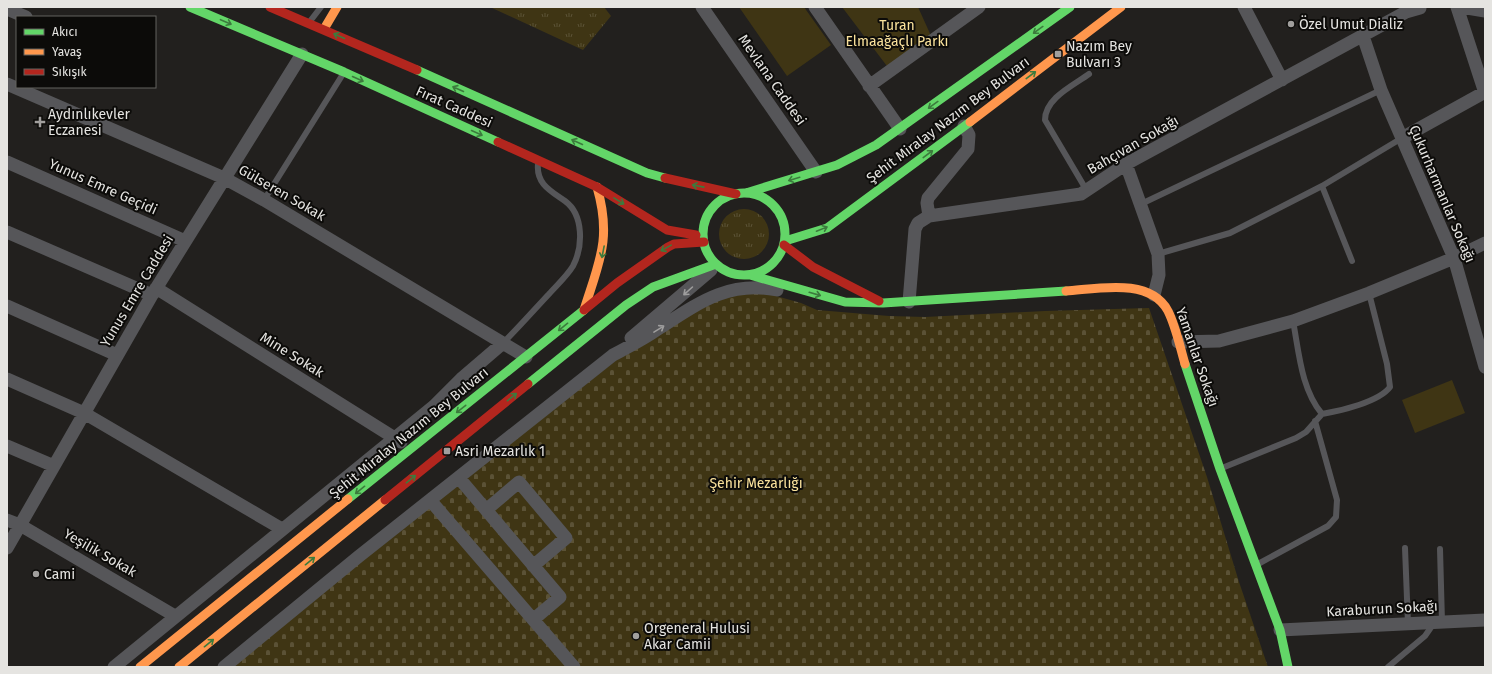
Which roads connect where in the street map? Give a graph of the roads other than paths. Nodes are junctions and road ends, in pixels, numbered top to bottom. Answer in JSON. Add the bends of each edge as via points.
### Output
{"nodes":[{"id":1,"x":190,"y":7,"type":"edge"},
{"id":2,"x":270,"y":7,"type":"edge"},
{"id":3,"x":321,"y":7,"type":"edge"},
{"id":4,"x":337,"y":7,"type":"edge"},
{"id":5,"x":702,"y":7,"type":"edge"},
{"id":6,"x":815,"y":7,"type":"edge"},
{"id":7,"x":979,"y":7,"type":"edge"},
{"id":8,"x":1070,"y":7,"type":"edge"},
{"id":9,"x":1121,"y":7,"type":"edge"},
{"id":10,"x":1244,"y":7,"type":"edge"},
{"id":11,"x":1421,"y":7,"type":"edge"},
{"id":12,"x":1457,"y":7,"type":"edge"},
{"id":13,"x":1460,"y":7,"type":"edge"},
{"id":14,"x":7,"y":9,"type":"edge"},
{"id":15,"x":1485,"y":11,"type":"edge"},
{"id":16,"x":24,"y":16,"type":"edge"},
{"id":17,"x":309,"y":23,"type":"junction"},
{"id":18,"x":324,"y":29,"type":"junction"},
{"id":19,"x":1363,"y":36,"type":"junction"},
{"id":20,"x":302,"y":54,"type":"junction"},
{"id":21,"x":344,"y":72,"type":"junction"},
{"id":22,"x":1089,"y":74,"type":"dead end"},
{"id":23,"x":1282,"y":80,"type":"junction"},
{"id":24,"x":869,"y":86,"type":"junction"},
{"id":25,"x":16,"y":88,"type":"edge"},
{"id":26,"x":1381,"y":90,"type":"junction"},
{"id":27,"x":1485,"y":92,"type":"edge"},
{"id":28,"x":964,"y":126,"type":"junction"},
{"id":29,"x":900,"y":129,"type":"junction"},
{"id":30,"x":1402,"y":138,"type":"junction"},
{"id":31,"x":538,"y":160,"type":"junction"},
{"id":32,"x":7,"y":162,"type":"edge"},
{"id":33,"x":1126,"y":164,"type":"junction"},
{"id":34,"x":816,"y":172,"type":"junction"},
{"id":35,"x":224,"y":178,"type":"junction"},
{"id":36,"x":1322,"y":186,"type":"junction"},
{"id":37,"x":596,"y":187,"type":"junction"},
{"id":38,"x":1087,"y":191,"type":"junction"},
{"id":39,"x":746,"y":193,"type":"junction"},
{"id":40,"x":736,"y":194,"type":"junction"},
{"id":41,"x":264,"y":200,"type":"junction"},
{"id":42,"x":1141,"y":204,"type":"junction"},
{"id":43,"x":929,"y":216,"type":"junction"},
{"id":44,"x":7,"y":232,"type":"edge"},
{"id":45,"x":703,"y":239,"type":"junction"},
{"id":46,"x":185,"y":241,"type":"junction"},
{"id":47,"x":785,"y":243,"type":"junction"},
{"id":48,"x":1485,"y":243,"type":"edge"},
{"id":49,"x":1158,"y":254,"type":"junction"},
{"id":50,"x":1454,"y":258,"type":"junction"},
{"id":51,"x":1352,"y":261,"type":"dead end"},
{"id":52,"x":717,"y":265,"type":"junction"},
{"id":53,"x":750,"y":275,"type":"junction"},
{"id":54,"x":797,"y":289,"type":"junction"},
{"id":55,"x":154,"y":292,"type":"junction"},
{"id":56,"x":1369,"y":293,"type":"junction"},
{"id":57,"x":1154,"y":295,"type":"junction"},
{"id":58,"x":909,"y":302,"type":"junction"},
{"id":59,"x":883,"y":304,"type":"junction"},
{"id":60,"x":7,"y":306,"type":"edge"},
{"id":61,"x":584,"y":310,"type":"junction"},
{"id":62,"x":1293,"y":321,"type":"junction"},
{"id":63,"x":1482,"y":341,"type":"edge"},
{"id":64,"x":1178,"y":342,"type":"junction"},
{"id":65,"x":504,"y":343,"type":"junction"},
{"id":66,"x":118,"y":355,"type":"junction"},
{"id":67,"x":613,"y":356,"type":"junction"},
{"id":68,"x":526,"y":357,"type":"junction"},
{"id":69,"x":1485,"y":367,"type":"edge"},
{"id":70,"x":7,"y":380,"type":"edge"},
{"id":71,"x":84,"y":413,"type":"junction"},
{"id":72,"x":1322,"y":414,"type":"junction"},
{"id":73,"x":1315,"y":421,"type":"junction"},
{"id":74,"x":395,"y":438,"type":"junction"},
{"id":75,"x":7,"y":446,"type":"edge"},
{"id":76,"x":412,"y":448,"type":"junction"},
{"id":77,"x":54,"y":466,"type":"junction"},
{"id":78,"x":1220,"y":469,"type":"junction"},
{"id":79,"x":459,"y":478,"type":"junction"},
{"id":80,"x":430,"y":500,"type":"junction"},
{"id":81,"x":486,"y":510,"type":"junction"},
{"id":82,"x":7,"y":520,"type":"edge"},
{"id":83,"x":20,"y":525,"type":"junction"},
{"id":84,"x":282,"y":529,"type":"junction"},
{"id":85,"x":7,"y":548,"type":"edge"},
{"id":86,"x":1405,"y":548,"type":"dead end"},
{"id":87,"x":1440,"y":549,"type":"dead end"},
{"id":88,"x":1256,"y":565,"type":"junction"},
{"id":89,"x":533,"y":566,"type":"junction"},
{"id":90,"x":175,"y":616,"type":"junction"},
{"id":91,"x":534,"y":619,"type":"junction"},
{"id":92,"x":1485,"y":620,"type":"edge"},
{"id":93,"x":1438,"y":623,"type":"junction"},
{"id":94,"x":1408,"y":624,"type":"junction"},
{"id":95,"x":1280,"y":630,"type":"junction"},
{"id":96,"x":114,"y":667,"type":"edge"},
{"id":97,"x":140,"y":667,"type":"edge"},
{"id":98,"x":179,"y":667,"type":"edge"},
{"id":99,"x":224,"y":667,"type":"edge"},
{"id":100,"x":574,"y":667,"type":"edge"},
{"id":101,"x":1288,"y":667,"type":"edge"},
{"id":102,"x":1388,"y":667,"type":"edge"}],
"edges":[{"from":1,"to":20,"type":"main road","name":"Fırat Caddesi","one_way":true},
{"from":2,"to":17,"type":"main road","name":"Fırat Caddesi"},
{"from":3,"to":17,"type":"lane"},
{"from":4,"to":18,"type":"main road"},
{"from":5,"to":34,"type":"street","name":"Mevlana Caddesi"},
{"from":6,"to":24,"type":"street"},
{"from":7,"to":24,"type":"street"},
{"from":8,"to":29,"type":"main road","name":"Şehit Miralay Nazım Bey Bulvarı","one_way":true},
{"from":28,"to":9,"type":"main road","name":"Şehit Miralay Nazım Bey Bulvarı","one_way":true},
{"from":10,"to":23,"type":"street"},
{"from":11,"to":19,"type":"street","name":"Bahçıvan Sokağı","via":[[1406,12]]},
{"from":12,"to":27,"type":"street"},
{"from":13,"to":15,"type":"street"},
{"from":14,"to":16,"type":"street"},
{"from":17,"to":18,"type":"main road","name":"Fırat Caddesi"},
{"from":40,"to":18,"type":"main road","name":"Fırat Caddesi","one_way":true,"via":[[647,173]]},
{"from":19,"to":23,"type":"street","name":"Bahçıvan Sokağı"},
{"from":19,"to":26,"type":"street","name":"Çukurharmanlar Sokağı"},
{"from":20,"to":21,"type":"main road","name":"Fırat Caddesi"},
{"from":20,"to":35,"type":"street","name":"Yunus Emre Caddesi"},
{"from":21,"to":31,"type":"main road","name":"Fırat Caddesi","one_way":true},
{"from":21,"to":41,"type":"lane"},
{"from":22,"to":38,"type":"lane","via":[[1053,100],[1046,108],[1045,114]]},
{"from":23,"to":33,"type":"street","name":"Bahçıvan Sokağı"},
{"from":24,"to":29,"type":"street"},
{"from":25,"to":35,"type":"street","name":"Gülseren Sokak"},
{"from":26,"to":30,"type":"street","name":"Çukurharmanlar Sokağı"},
{"from":26,"to":42,"type":"lane"},
{"from":27,"to":30,"type":"street"},
{"from":28,"to":43,"type":"street","via":[[969,135],[968,149],[928,198]]},
{"from":47,"to":28,"type":"main road","name":"Şehit Miralay Nazım Bey Bulvarı","one_way":true,"via":[[827,228]]},
{"from":29,"to":34,"type":"main road","name":"Şehit Miralay Nazım Bey Bulvarı","via":[[856,157]]},
{"from":30,"to":36,"type":"lane"},
{"from":30,"to":50,"type":"street","name":"Çukurharmanlar Sokağı"},
{"from":31,"to":37,"type":"main road","name":"Fırat Caddesi"},
{"from":31,"to":65,"type":"lane","via":[[538,175],[543,184],[567,203],[575,215],[580,230],[578,252],[567,273]]},
{"from":32,"to":46,"type":"street","name":"Yunus Emre Geçidi"},
{"from":33,"to":38,"type":"street","name":"Bahçıvan Sokağı"},
{"from":33,"to":42,"type":"street"},
{"from":34,"to":39,"type":"main road","name":"Şehit Miralay Nazım Bey Bulvarı","one_way":true},
{"from":35,"to":41,"type":"street","name":"Gülseren Sokak"},
{"from":35,"to":46,"type":"street","name":"Yunus Emre Caddesi"},
{"from":36,"to":49,"type":"lane","via":[[1230,233]]},
{"from":36,"to":51,"type":"lane"},
{"from":37,"to":45,"type":"main road","name":"Fırat Caddesi","one_way":true,"via":[[667,230]]},
{"from":37,"to":61,"type":"main road","one_way":true,"via":[[604,210],[606,234],[602,260]]},
{"from":38,"to":43,"type":"street","name":"Bahçıvan Sokağı","via":[[1075,196]]},
{"from":39,"to":40,"type":"main road"},
{"from":39,"to":47,"type":"main road","via":[[766,199],[778,210],[785,225]]},
{"from":40,"to":45,"type":"main road","via":[[724,198],[714,206],[707,217]]},
{"from":41,"to":65,"type":"street","name":"Gülseren Sokak"},
{"from":42,"to":49,"type":"street"},
{"from":43,"to":58,"type":"street","via":[[918,223],[915,229]]},
{"from":44,"to":55,"type":"street","name":"Mine Sokak"},
{"from":45,"to":52,"type":"main road","via":[[709,256]]},
{"from":45,"to":61,"type":"main road","name":"Şehit Miralay Nazım Bey Bulvarı","one_way":true,"via":[[668,247],[616,283]]},
{"from":46,"to":55,"type":"street","name":"Yunus Emre Caddesi"},
{"from":47,"to":53,"type":"main road","via":[[772,265]]},
{"from":47,"to":59,"type":"main road","via":[[813,267]]},
{"from":48,"to":50,"type":"street"},
{"from":49,"to":57,"type":"street","via":[[1159,275]]},
{"from":50,"to":56,"type":"street"},
{"from":50,"to":63,"type":"street","name":"Çukurharmanlar Sokağı"},
{"from":52,"to":53,"type":"main road","via":[[735,274]]},
{"from":52,"to":67,"type":"street","one_way":true,"via":[[617,349]]},
{"from":98,"to":52,"type":"main road","one_way":true,"via":[[626,305],[653,287]]},
{"from":53,"to":54,"type":"main road"},
{"from":54,"to":59,"type":"main road","one_way":true,"via":[[845,302]]},
{"from":67,"to":54,"type":"street","one_way":true,"via":[[689,308],[716,296],[759,287],[783,291]]},
{"from":55,"to":66,"type":"street","name":"Yunus Emre Caddesi"},
{"from":55,"to":74,"type":"street","name":"Mine Sokak"},
{"from":56,"to":62,"type":"street"},
{"from":56,"to":72,"type":"lane","via":[[1387,364],[1390,387],[1362,404]]},
{"from":57,"to":58,"type":"main road","via":[[1144,290],[1118,288]]},
{"from":57,"to":64,"type":"main road","name":"Yamanlar Sokağı","via":[[1163,302]]},
{"from":58,"to":59,"type":"main road"},
{"from":60,"to":66,"type":"street"},
{"from":61,"to":68,"type":"main road","name":"Şehit Miralay Nazım Bey Bulvarı","one_way":true},
{"from":62,"to":64,"type":"street","via":[[1219,341]]},
{"from":62,"to":72,"type":"lane","via":[[1306,385]]},
{"from":63,"to":69,"type":"street","name":"Çukurharmanlar Sokağı"},
{"from":64,"to":78,"type":"main road","name":"Yamanlar Sokağı"},
{"from":65,"to":68,"type":"street","name":"Gülseren Sokak"},
{"from":65,"to":74,"type":"street"},
{"from":66,"to":71,"type":"street","name":"Yunus Emre Caddesi"},
{"from":67,"to":79,"type":"street"},
{"from":68,"to":76,"type":"main road","name":"Şehit Miralay Nazım Bey Bulvarı","one_way":true},
{"from":70,"to":71,"type":"street"},
{"from":71,"to":77,"type":"street","name":"Yunus Emre Caddesi"},
{"from":71,"to":84,"type":"street"},
{"from":72,"to":73,"type":"lane"},
{"from":73,"to":78,"type":"lane","via":[[1306,432],[1296,438]]},
{"from":73,"to":88,"type":"lane","via":[[1337,500],[1336,517],[1328,526]]},
{"from":74,"to":76,"type":"street","name":"Mine Sokak"},
{"from":74,"to":84,"type":"street"},
{"from":75,"to":77,"type":"street"},
{"from":76,"to":97,"type":"main road","name":"Şehit Miralay Nazım Bey Bulvarı","one_way":true},
{"from":77,"to":83,"type":"street","name":"Yunus Emre Caddesi"},
{"from":78,"to":88,"type":"main road","name":"Yamanlar Sokağı"},
{"from":79,"to":80,"type":"street"},
{"from":79,"to":81,"type":"street"},
{"from":80,"to":91,"type":"street"},
{"from":80,"to":99,"type":"street"},
{"from":81,"to":89,"type":"street"},
{"from":81,"to":89,"type":"street","via":[[519,482],[566,538]]},
{"from":82,"to":83,"type":"street","name":"Yeşilik Sokak"},
{"from":83,"to":85,"type":"street","name":"Yunus Emre Caddesi"},
{"from":83,"to":90,"type":"street","name":"Yeşilik Sokak"},
{"from":84,"to":90,"type":"street"},
{"from":86,"to":94,"type":"lane"},
{"from":87,"to":93,"type":"lane"},
{"from":88,"to":95,"type":"main road","name":"Yamanlar Sokağı"},
{"from":89,"to":91,"type":"street","via":[[560,597]]},
{"from":90,"to":96,"type":"street"},
{"from":91,"to":100,"type":"street"},
{"from":92,"to":93,"type":"street","name":"Karaburun Sokağı"},
{"from":93,"to":94,"type":"street","name":"Karaburun Sokağı"},
{"from":93,"to":102,"type":"lane"},
{"from":94,"to":95,"type":"street","name":"Karaburun Sokağı"},
{"from":95,"to":101,"type":"main road","name":"Yamanlar Sokağı"}]}
